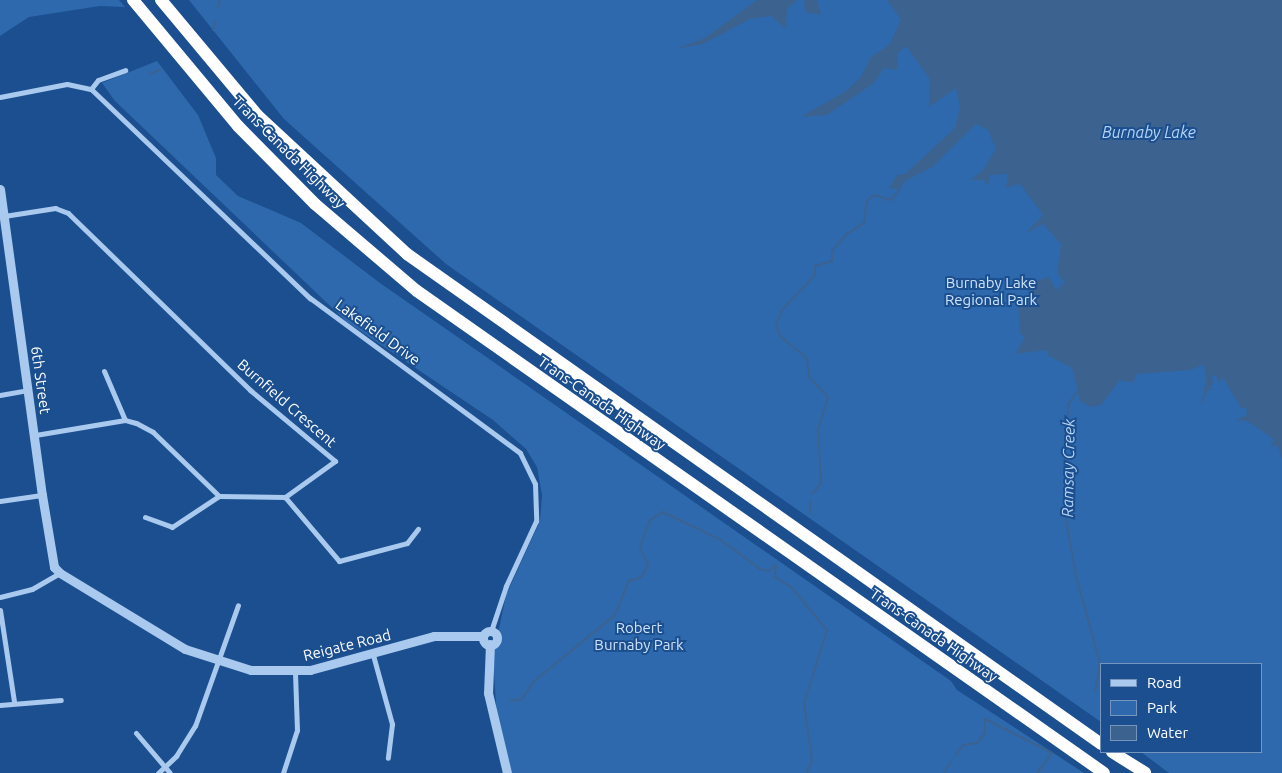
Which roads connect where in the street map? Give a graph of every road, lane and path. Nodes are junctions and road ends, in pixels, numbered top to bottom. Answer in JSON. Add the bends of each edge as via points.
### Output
{"nodes":[{"id":1,"x":133,"y":0,"type":"edge"},
{"id":2,"x":161,"y":0,"type":"edge"},
{"id":3,"x":125,"y":70,"type":"dead end"},
{"id":4,"x":91,"y":89,"type":"junction"},
{"id":5,"x":0,"y":97,"type":"edge"},
{"id":6,"x":0,"y":189,"type":"edge"},
{"id":7,"x":4,"y":216,"type":"junction"},
{"id":8,"x":4,"y":252,"type":"edge"},
{"id":9,"x":104,"y":371,"type":"dead end"},
{"id":10,"x":28,"y":390,"type":"junction"},
{"id":11,"x":0,"y":395,"type":"edge"},
{"id":12,"x":125,"y":420,"type":"junction"},
{"id":13,"x":35,"y":435,"type":"junction"},
{"id":14,"x":42,"y":494,"type":"junction"},
{"id":15,"x":219,"y":496,"type":"junction"},
{"id":16,"x":286,"y":497,"type":"junction"},
{"id":17,"x":0,"y":501,"type":"edge"},
{"id":18,"x":145,"y":517,"type":"dead end"},
{"id":19,"x":418,"y":529,"type":"dead end"},
{"id":20,"x":60,"y":573,"type":"junction"},
{"id":21,"x":0,"y":597,"type":"edge"},
{"id":22,"x":238,"y":605,"type":"dead end"},
{"id":23,"x":0,"y":610,"type":"edge"},
{"id":24,"x":487,"y":634,"type":"junction"},
{"id":25,"x":373,"y":655,"type":"junction"},
{"id":26,"x":218,"y":663,"type":"junction"},
{"id":27,"x":295,"y":672,"type":"junction"},
{"id":28,"x":61,"y":700,"type":"dead end"},
{"id":29,"x":14,"y":702,"type":"junction"},
{"id":30,"x":0,"y":705,"type":"edge"},
{"id":31,"x":136,"y":733,"type":"dead end"},
{"id":32,"x":1100,"y":743,"type":"edge"},
{"id":33,"x":1114,"y":753,"type":"edge"},
{"id":34,"x":388,"y":758,"type":"dead end"},
{"id":35,"x":165,"y":767,"type":"junction"},
{"id":36,"x":158,"y":773,"type":"edge"},
{"id":37,"x":170,"y":773,"type":"edge"},
{"id":38,"x":283,"y":773,"type":"edge"},
{"id":39,"x":507,"y":773,"type":"edge"},
{"id":40,"x":1104,"y":773,"type":"edge"},
{"id":41,"x":1144,"y":773,"type":"edge"}],
"edges":[{"from":1,"to":40,"type":"highway","name":"Trans-Canada Highway","via":[[238,126],[315,204],[417,291]]},
{"from":2,"to":32,"type":"highway","name":"Trans-Canada Highway","via":[[257,115],[407,254]]},
{"from":3,"to":4,"type":"street","via":[[102,77]]},
{"from":4,"to":5,"type":"street","via":[[67,84]]},
{"from":4,"to":24,"type":"street","name":"Lakefield Drive","via":[[310,298],[520,453],[535,484],[536,521]]},
{"from":6,"to":7,"type":"street","name":"6th Street"},
{"from":7,"to":8,"type":"street","name":"6th Street"},
{"from":7,"to":16,"type":"street","name":"Burnfield Crescent","via":[[66,211],[250,390],[335,461]]},
{"from":8,"to":10,"type":"street","name":"6th Street"},
{"from":9,"to":12,"type":"street"},
{"from":10,"to":11,"type":"street"},
{"from":10,"to":13,"type":"street","name":"6th Street"},
{"from":12,"to":13,"type":"street"},
{"from":12,"to":15,"type":"street","via":[[153,432]]},
{"from":13,"to":14,"type":"street","name":"6th Street"},
{"from":14,"to":17,"type":"street"},
{"from":14,"to":20,"type":"street","name":"6th Street","via":[[53,562]]},
{"from":15,"to":16,"type":"street"},
{"from":15,"to":18,"type":"street","via":[[172,527]]},
{"from":16,"to":19,"type":"street","via":[[339,562],[407,543]]},
{"from":20,"to":21,"type":"street","via":[[32,589]]},
{"from":20,"to":26,"type":"street","name":"Reigate Road","via":[[172,642]]},
{"from":22,"to":26,"type":"street"},
{"from":23,"to":29,"type":"street"},
{"from":24,"to":25,"type":"street","name":"Reigate Road","via":[[434,636]]},
{"from":24,"to":39,"type":"street","via":[[490,644],[488,693]]},
{"from":25,"to":27,"type":"street","name":"Reigate Road"},
{"from":25,"to":34,"type":"street","via":[[392,724]]},
{"from":26,"to":27,"type":"street","name":"Reigate Road"},
{"from":26,"to":35,"type":"street","via":[[190,734]]},
{"from":27,"to":38,"type":"street","via":[[297,730]]},
{"from":28,"to":29,"type":"street"},
{"from":29,"to":30,"type":"street"},
{"from":31,"to":35,"type":"street"},
{"from":33,"to":41,"type":"highway"},
{"from":35,"to":36,"type":"street"},
{"from":35,"to":37,"type":"street"}]}
